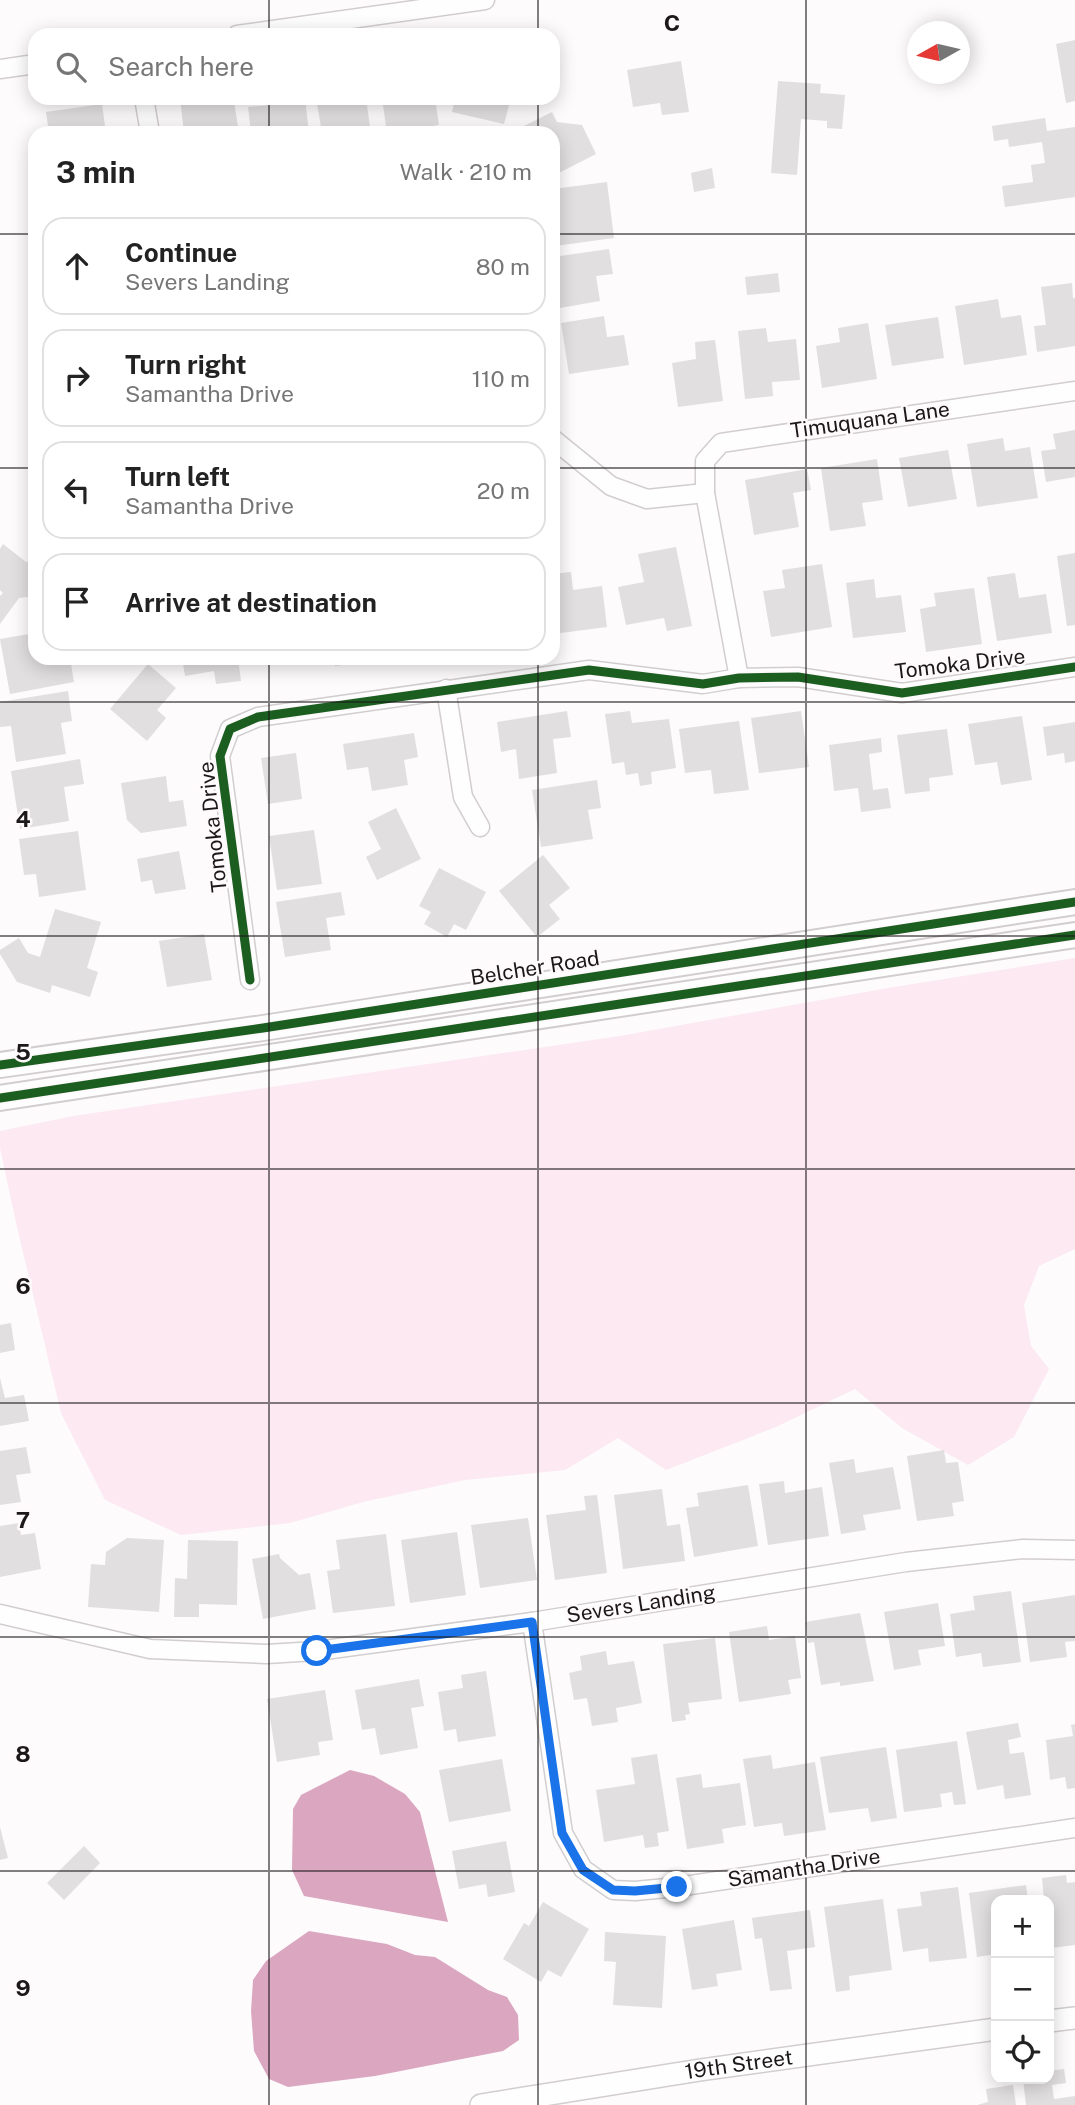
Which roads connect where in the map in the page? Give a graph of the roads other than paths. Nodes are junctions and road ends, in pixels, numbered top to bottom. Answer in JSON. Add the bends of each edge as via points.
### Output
{"nodes":[{"id":1,"x":485,"y":0,"type":"edge"},
{"id":2,"x":287,"y":28,"type":"edge"},
{"id":3,"x":28,"y":65,"type":"edge"},
{"id":4,"x":0,"y":69,"type":"edge"},
{"id":5,"x":145,"y":105,"type":"edge"},
{"id":6,"x":149,"y":126,"type":"edge"},
{"id":7,"x":1075,"y":391,"type":"edge"},
{"id":8,"x":560,"y":445,"type":"edge"},
{"id":9,"x":705,"y":493,"type":"junction"},
{"id":10,"x":1075,"y":667,"type":"edge"},
{"id":11,"x":739,"y":678,"type":"junction"},
{"id":12,"x":446,"y":689,"type":"junction"},
{"id":13,"x":480,"y":827,"type":"dead end"},
{"id":14,"x":1075,"y":902,"type":"edge"},
{"id":15,"x":1075,"y":935,"type":"edge"},
{"id":16,"x":250,"y":980,"type":"dead end"},
{"id":17,"x":0,"y":1065,"type":"edge"},
{"id":18,"x":0,"y":1098,"type":"edge"},
{"id":19,"x":1075,"y":1550,"type":"edge"},
{"id":20,"x":0,"y":1614,"type":"edge"},
{"id":21,"x":532,"y":1622,"type":"junction"},
{"id":22,"x":1075,"y":1828,"type":"edge"},
{"id":23,"x":1075,"y":2018,"type":"edge"},
{"id":24,"x":1054,"y":2020,"type":"edge"},
{"id":25,"x":991,"y":2030,"type":"edge"},
{"id":26,"x":481,"y":2105,"type":"edge"}],
"edges":[{"from":1,"to":2,"type":"street"},
{"from":3,"to":4,"type":"street"},
{"from":5,"to":6,"type":"street"},
{"from":7,"to":9,"type":"street","name":"Timuquana Lane","via":[[721,443],[705,461]]},
{"from":8,"to":9,"type":"street","via":[[611,486],[647,499]]},
{"from":9,"to":11,"type":"street","name":"Timuquana Lane"},
{"from":10,"to":11,"type":"street","name":"Tomoka Drive","via":[[902,693],[798,677]]},
{"from":11,"to":12,"type":"street","name":"Tomoka Drive","via":[[704,684],[589,670]]},
{"from":12,"to":13,"type":"street","via":[[463,797]]},
{"from":12,"to":16,"type":"street","name":"Tomoka Drive","via":[[258,717],[230,729],[220,756]]},
{"from":14,"to":17,"type":"main road","name":"Belcher Road"},
{"from":15,"to":18,"type":"main road"},
{"from":19,"to":21,"type":"street","name":"Severs Landing","via":[[1023,1549],[906,1562]]},
{"from":20,"to":21,"type":"street","name":"Severs Landing","via":[[150,1649],[266,1654]]},
{"from":21,"to":22,"type":"street","name":"Samantha Drive","via":[[562,1833],[583,1870],[613,1890],[677,1887]]},
{"from":23,"to":24,"type":"street"},
{"from":25,"to":26,"type":"street","name":"19th Street"}]}
